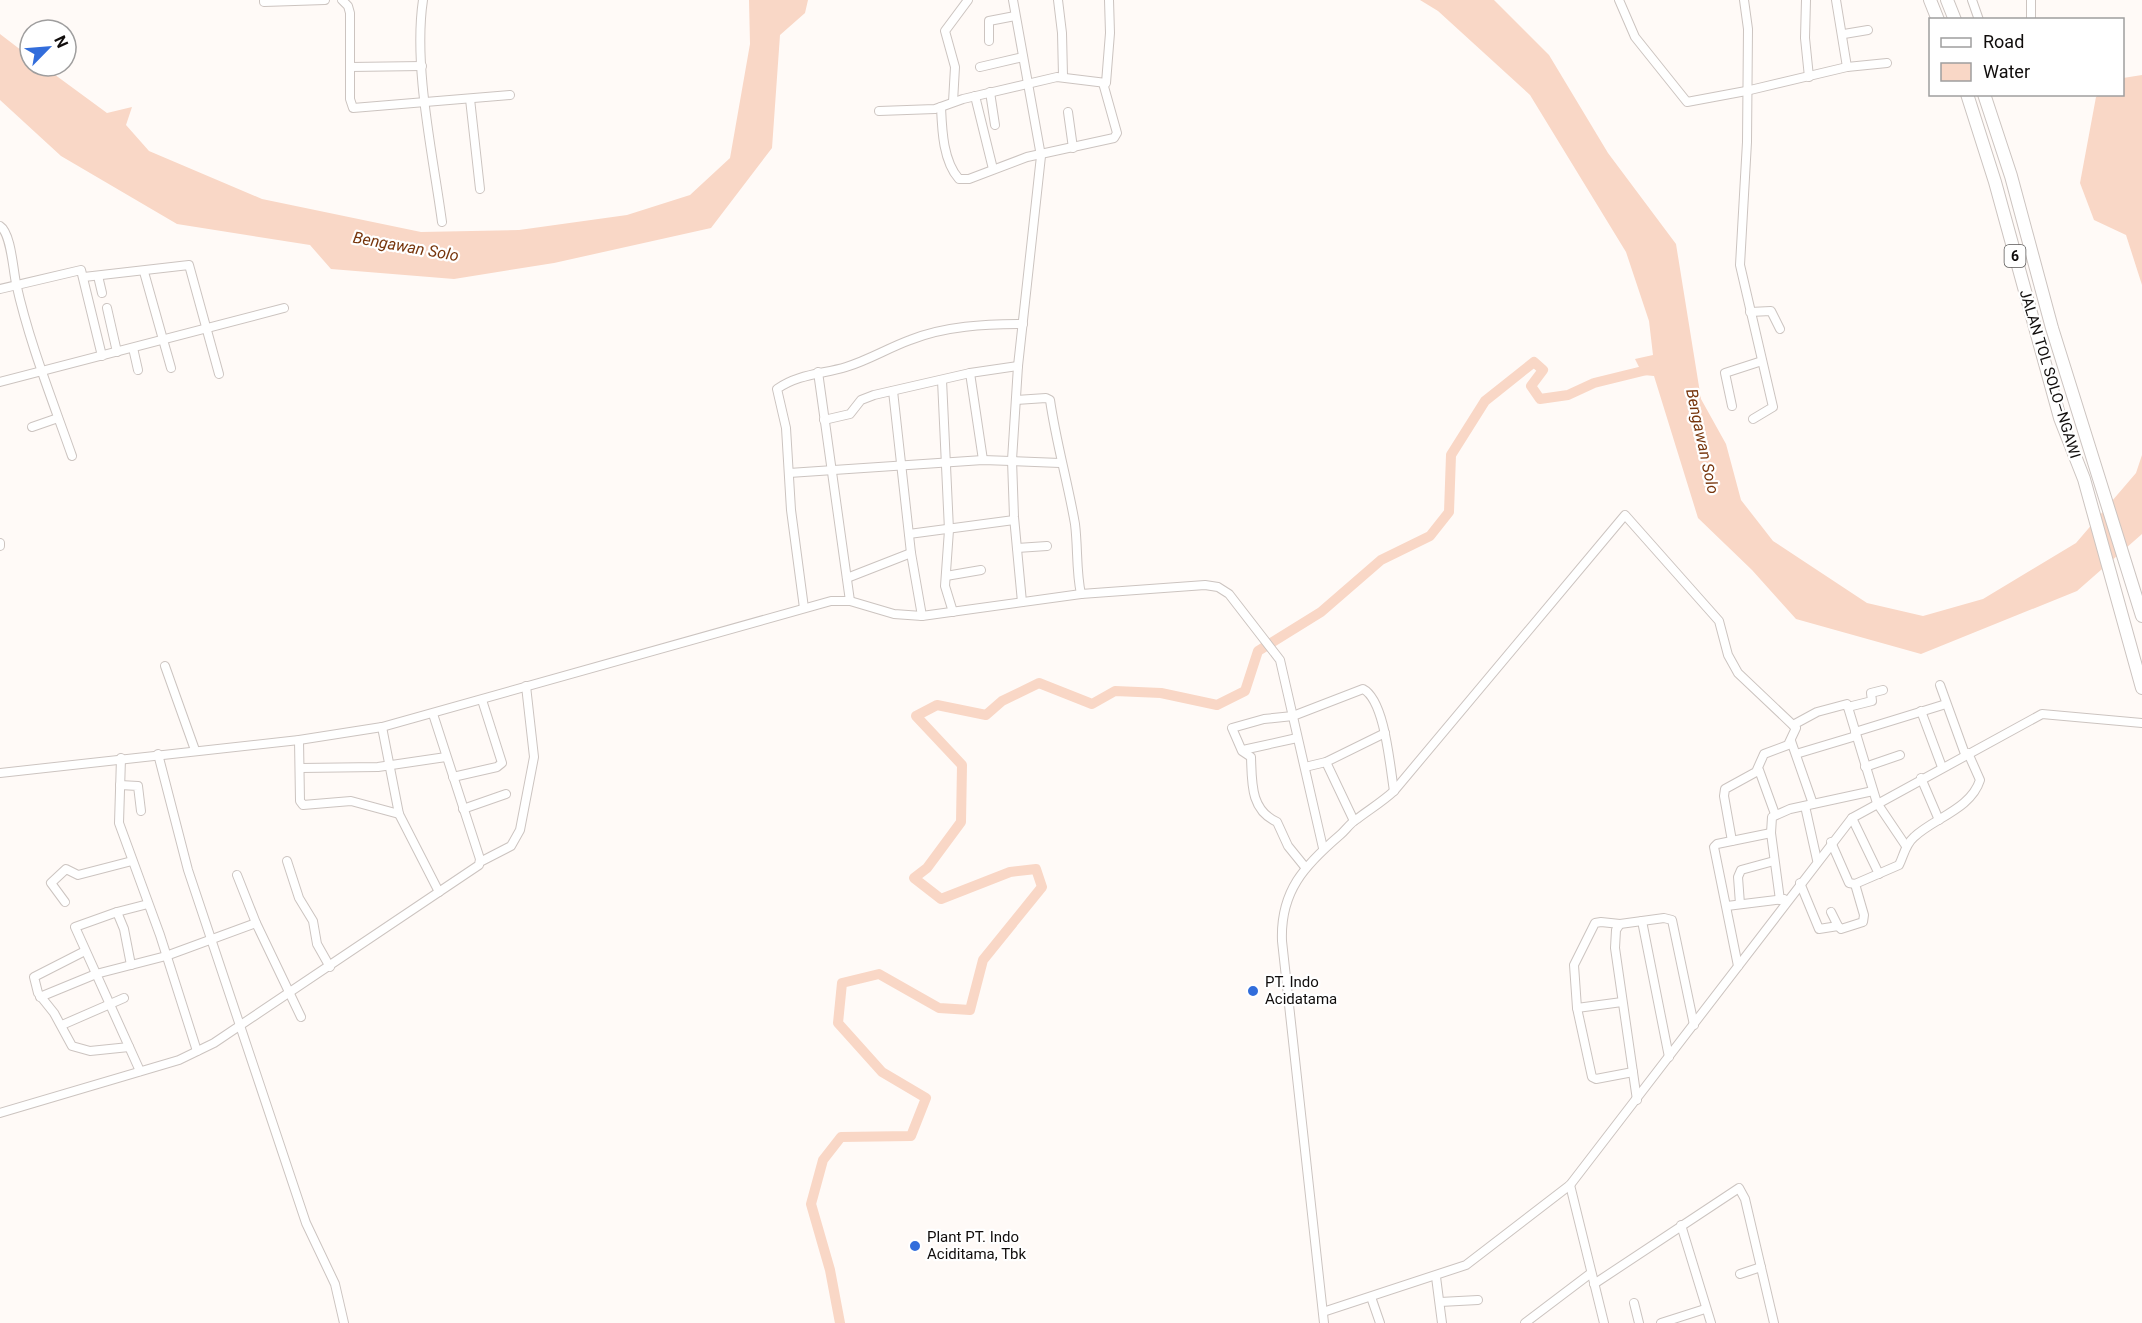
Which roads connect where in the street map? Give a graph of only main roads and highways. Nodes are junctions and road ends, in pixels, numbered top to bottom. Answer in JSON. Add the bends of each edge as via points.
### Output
{"nodes":[{"id":1,"x":1930,"y":0,"type":"edge"},
{"id":2,"x":1947,"y":0,"type":"edge"},
{"id":3,"x":1937,"y":18,"type":"edge"},
{"id":4,"x":1954,"y":18,"type":"edge"},
{"id":5,"x":1968,"y":96,"type":"edge"},
{"id":6,"x":1985,"y":96,"type":"edge"},
{"id":7,"x":2142,"y":616,"type":"edge"},
{"id":8,"x":2141,"y":685,"type":"edge"}],
"edges":[{"from":1,"to":3,"type":"highway"},
{"from":2,"to":4,"type":"highway"},
{"from":5,"to":8,"type":"highway","name":"JALAN TOL SOLO–NGAWI","number":"6","via":[[2060,418],[2084,479]]},
{"from":6,"to":7,"type":"highway","name":"JALAN TOL SOLO–NGAWI","number":"6"}]}
